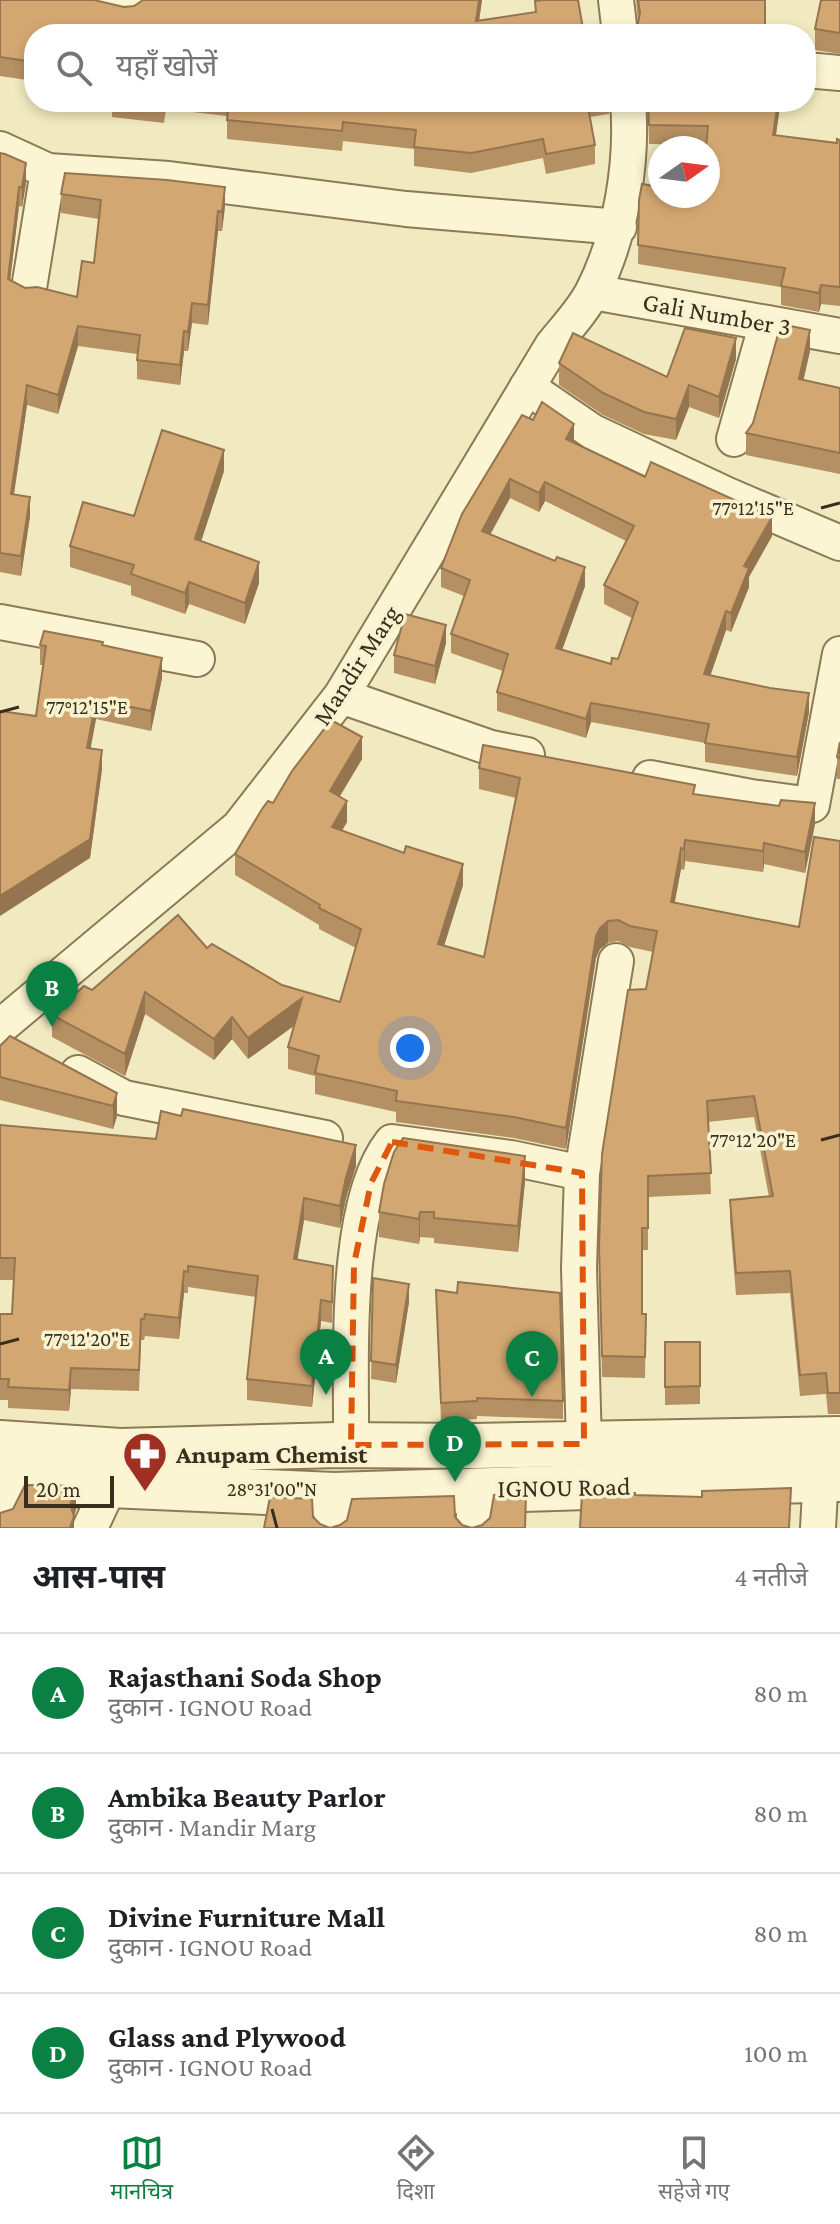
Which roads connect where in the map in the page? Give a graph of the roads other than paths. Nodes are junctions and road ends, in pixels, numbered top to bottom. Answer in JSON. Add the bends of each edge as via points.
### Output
{"nodes":[{"id":1,"x":91,"y":0,"type":"edge"},
{"id":2,"x":616,"y":0,"type":"edge"},
{"id":3,"x":127,"y":7,"type":"edge"},
{"id":4,"x":619,"y":24,"type":"edge"},
{"id":5,"x":816,"y":71,"type":"edge"},
{"id":6,"x":840,"y":73,"type":"edge"},
{"id":7,"x":629,"y":112,"type":"edge"},
{"id":8,"x":0,"y":149,"type":"edge"},
{"id":9,"x":48,"y":171,"type":"junction"},
{"id":10,"x":619,"y":227,"type":"junction"},
{"id":11,"x":29,"y":288,"type":"edge"},
{"id":12,"x":593,"y":292,"type":"junction"},
{"id":13,"x":767,"y":323,"type":"junction"},
{"id":14,"x":840,"y":336,"type":"edge"},
{"id":15,"x":527,"y":387,"type":"junction"},
{"id":16,"x":734,"y":439,"type":"dead end"},
{"id":17,"x":840,"y":543,"type":"edge"},
{"id":18,"x":0,"y":622,"type":"edge"},
{"id":19,"x":840,"y":654,"type":"edge"},
{"id":20,"x":197,"y":659,"type":"dead end"},
{"id":21,"x":341,"y":696,"type":"junction"},
{"id":22,"x":552,"y":760,"type":"edge"},
{"id":23,"x":614,"y":771,"type":"edge"},
{"id":24,"x":616,"y":961,"type":"dead end"},
{"id":25,"x":21,"y":1041,"type":"edge"},
{"id":26,"x":325,"y":1138,"type":"edge"},
{"id":27,"x":582,"y":1173,"type":"junction"},
{"id":28,"x":0,"y":1443,"type":"edge"},
{"id":29,"x":584,"y":1444,"type":"junction"},
{"id":30,"x":351,"y":1445,"type":"junction"},
{"id":31,"x":831,"y":1460,"type":"edge"},
{"id":32,"x":110,"y":1485,"type":"junction"},
{"id":33,"x":5,"y":1496,"type":"edge"},
{"id":34,"x":474,"y":1508,"type":"edge"},
{"id":35,"x":333,"y":1512,"type":"edge"},
{"id":36,"x":90,"y":1528,"type":"edge"},
{"id":37,"x":818,"y":1528,"type":"edge"}],
"edges":[{"from":1,"to":3,"type":"street"},
{"from":2,"to":4,"type":"street"},
{"from":5,"to":6,"type":"street"},
{"from":7,"to":10,"type":"street","name":"Mandir Marg"},
{"from":8,"to":9,"type":"street"},
{"from":9,"to":10,"type":"street"},
{"from":9,"to":11,"type":"street"},
{"from":10,"to":12,"type":"street","name":"Mandir Marg"},
{"from":12,"to":13,"type":"street","name":"Gali Number 3"},
{"from":12,"to":15,"type":"street","name":"Mandir Marg"},
{"from":13,"to":14,"type":"street","name":"Gali Number 3"},
{"from":13,"to":16,"type":"street"},
{"from":15,"to":17,"type":"street","via":[[593,432]]},
{"from":15,"to":21,"type":"street","name":"Mandir Marg"},
{"from":18,"to":20,"type":"street"},
{"from":19,"to":23,"type":"street","via":[[812,805]]},
{"from":21,"to":22,"type":"street","via":[[491,748]]},
{"from":21,"to":25,"type":"street","name":"Mandir Marg","via":[[239,827]]},
{"from":24,"to":27,"type":"street"},
{"from":25,"to":26,"type":"street","via":[[124,1098]]},
{"from":27,"to":29,"type":"street"},
{"from":27,"to":30,"type":"street","via":[[392,1142],[371,1183],[354,1264]]},
{"from":28,"to":30,"type":"street","name":"IGNOU Road","via":[[120,1451]]},
{"from":29,"to":30,"type":"street","name":"IGNOU Road"},
{"from":29,"to":31,"type":"street","name":"IGNOU Road"},
{"from":31,"to":34,"type":"street","name":"IGNOU Road"},
{"from":31,"to":37,"type":"street"},
{"from":32,"to":33,"type":"street","name":"IGNOU Road"},
{"from":32,"to":35,"type":"street","name":"IGNOU Road"},
{"from":32,"to":36,"type":"street"},
{"from":34,"to":35,"type":"street","name":"IGNOU Road"}]}
